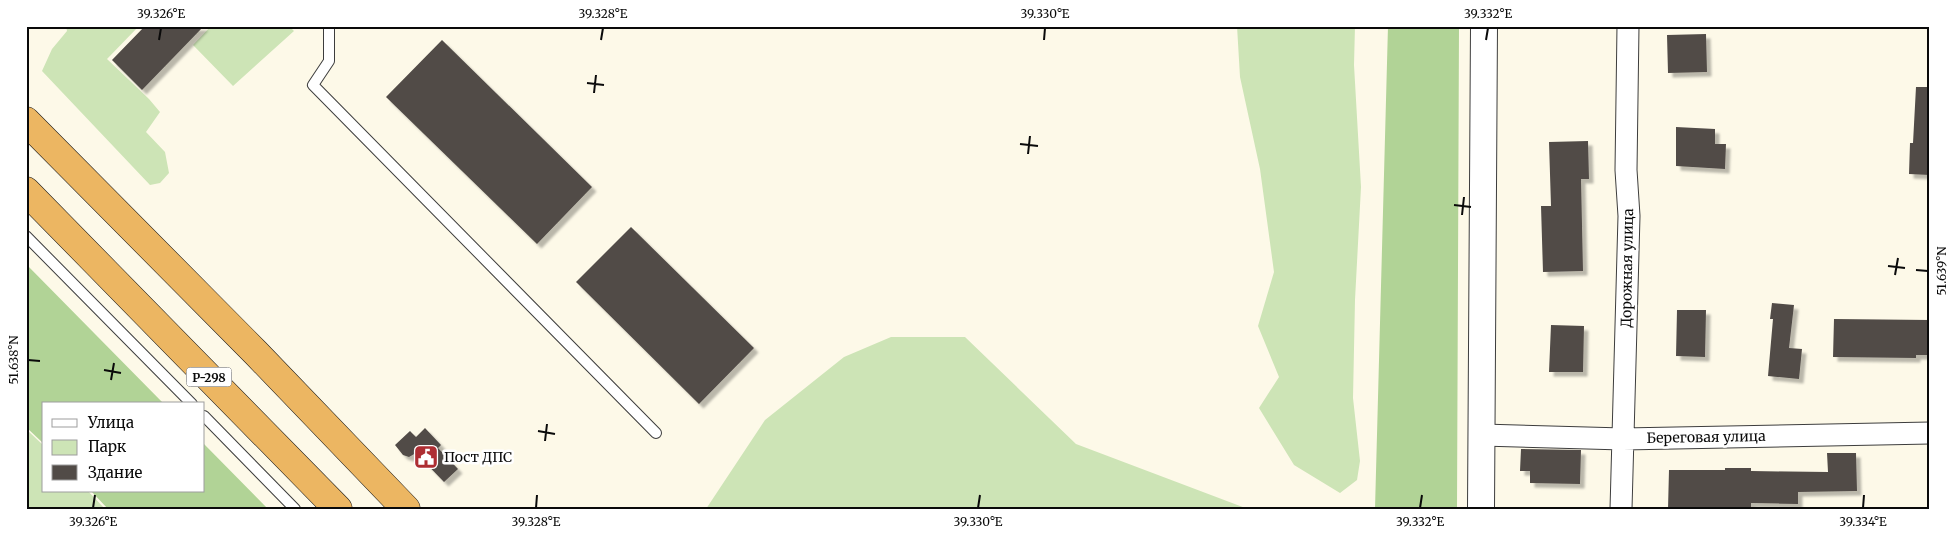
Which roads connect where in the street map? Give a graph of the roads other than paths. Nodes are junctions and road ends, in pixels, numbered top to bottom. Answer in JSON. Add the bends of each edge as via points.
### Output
{"nodes":[{"id":1,"x":329,"y":26,"type":"edge"},
{"id":2,"x":1484,"y":26,"type":"edge"},
{"id":3,"x":1628,"y":26,"type":"edge"},
{"id":4,"x":26,"y":121,"type":"edge"},
{"id":5,"x":26,"y":191,"type":"edge"},
{"id":6,"x":29,"y":240,"type":"edge"},
{"id":7,"x":190,"y":402,"type":"edge"},
{"id":8,"x":205,"y":417,"type":"edge"},
{"id":9,"x":656,"y":433,"type":"dead end"},
{"id":10,"x":1930,"y":433,"type":"edge"},
{"id":11,"x":1482,"y":435,"type":"junction"},
{"id":12,"x":1623,"y":439,"type":"junction"},
{"id":13,"x":295,"y":509,"type":"edge"},
{"id":14,"x":338,"y":509,"type":"edge"},
{"id":15,"x":406,"y":509,"type":"edge"},
{"id":16,"x":1481,"y":509,"type":"edge"},
{"id":17,"x":1621,"y":509,"type":"edge"}],
"edges":[{"from":1,"to":9,"type":"lane","via":[[329,61],[313,84]]},
{"from":2,"to":11,"type":"street"},
{"from":3,"to":12,"type":"street","name":"Дорожная улица","via":[[1626,170],[1629,216]]},
{"from":4,"to":15,"type":"highway"},
{"from":5,"to":14,"type":"highway","number":"Р-298"},
{"from":6,"to":7,"type":"lane"},
{"from":8,"to":13,"type":"lane"},
{"from":10,"to":12,"type":"street","name":"Береговая улица"},
{"from":11,"to":12,"type":"street","name":"Береговая улица"},
{"from":11,"to":16,"type":"street"},
{"from":12,"to":17,"type":"street","name":"Дорожная улица"}]}
